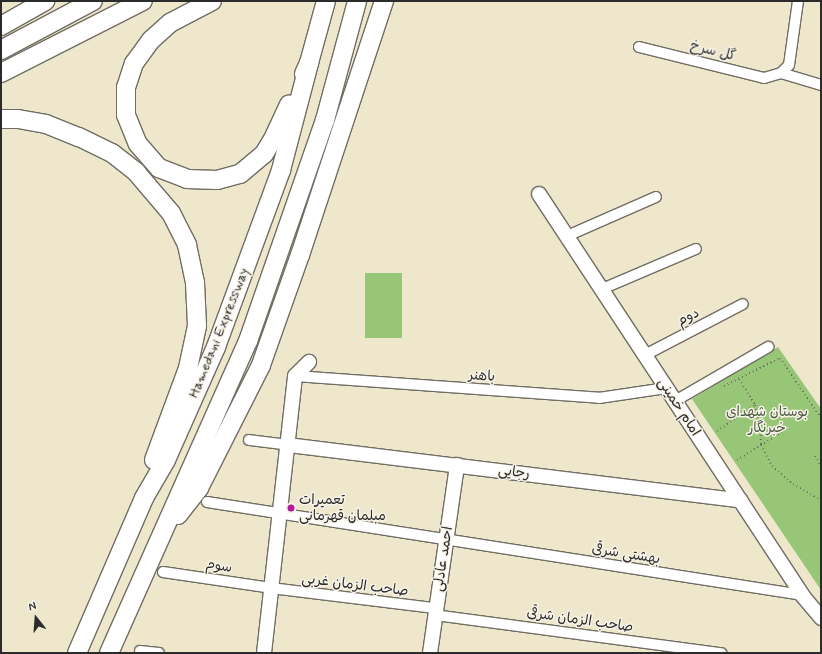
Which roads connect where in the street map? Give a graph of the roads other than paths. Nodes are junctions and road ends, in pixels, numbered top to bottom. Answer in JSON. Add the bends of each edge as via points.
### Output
{"nodes":[{"id":1,"x":45,"y":1,"type":"edge"},
{"id":2,"x":93,"y":1,"type":"edge"},
{"id":3,"x":143,"y":1,"type":"edge"},
{"id":4,"x":197,"y":1,"type":"edge"},
{"id":5,"x":212,"y":1,"type":"edge"},
{"id":6,"x":326,"y":1,"type":"edge"},
{"id":7,"x":357,"y":1,"type":"edge"},
{"id":8,"x":384,"y":1,"type":"edge"},
{"id":9,"x":798,"y":1,"type":"edge"},
{"id":10,"x":170,"y":23,"type":"junction"},
{"id":11,"x":1,"y":26,"type":"edge"},
{"id":12,"x":639,"y":47,"type":"dead end"},
{"id":13,"x":1,"y":50,"type":"edge"},
{"id":14,"x":309,"y":63,"type":"junction"},
{"id":15,"x":1,"y":73,"type":"edge"},
{"id":16,"x":781,"y":73,"type":"junction"},
{"id":17,"x":821,"y":85,"type":"edge"},
{"id":18,"x":1,"y":119,"type":"edge"},
{"id":19,"x":539,"y":194,"type":"dead end"},
{"id":20,"x":656,"y":197,"type":"dead end"},
{"id":21,"x":567,"y":236,"type":"junction"},
{"id":22,"x":696,"y":249,"type":"dead end"},
{"id":23,"x":602,"y":289,"type":"junction"},
{"id":24,"x":744,"y":304,"type":"dead end"},
{"id":25,"x":768,"y":347,"type":"dead end"},
{"id":26,"x":645,"y":355,"type":"junction"},
{"id":27,"x":309,"y":362,"type":"dead end"},
{"id":28,"x":295,"y":376,"type":"junction"},
{"id":29,"x":666,"y":388,"type":"junction"},
{"id":30,"x":675,"y":401,"type":"junction"},
{"id":31,"x":249,"y":440,"type":"dead end"},
{"id":32,"x":288,"y":445,"type":"junction"},
{"id":33,"x":457,"y":465,"type":"junction"},
{"id":34,"x":144,"y":498,"type":"junction"},
{"id":35,"x":741,"y":501,"type":"junction"},
{"id":36,"x":208,"y":502,"type":"dead end"},
{"id":37,"x":280,"y":513,"type":"junction"},
{"id":38,"x":160,"y":539,"type":"junction"},
{"id":39,"x":446,"y":540,"type":"junction"},
{"id":40,"x":163,"y":572,"type":"dead end"},
{"id":41,"x":271,"y":588,"type":"junction"},
{"id":42,"x":802,"y":594,"type":"junction"},
{"id":43,"x":435,"y":612,"type":"junction"},
{"id":44,"x":821,"y":618,"type":"edge"},
{"id":45,"x":140,"y":651,"type":"dead end"},
{"id":46,"x":77,"y":653,"type":"edge"},
{"id":47,"x":109,"y":653,"type":"edge"},
{"id":48,"x":159,"y":653,"type":"edge"},
{"id":49,"x":264,"y":653,"type":"edge"},
{"id":50,"x":430,"y":653,"type":"edge"},
{"id":51,"x":721,"y":653,"type":"edge"}],
"edges":[{"from":1,"to":11,"type":"highway"},
{"from":2,"to":13,"type":"highway"},
{"from":3,"to":15,"type":"highway"},
{"from":4,"to":10,"type":"highway"},
{"from":5,"to":10,"type":"highway"},
{"from":6,"to":14,"type":"highway","name":"Hamedani Expressway"},
{"from":7,"to":38,"type":"highway","name":"Hamedani Expressway","via":[[325,120],[248,341]]},
{"from":8,"to":38,"type":"highway","via":[[261,365],[199,488]]},
{"from":9,"to":16,"type":"street","via":[[789,65]]},
{"from":10,"to":14,"type":"highway","via":[[151,40],[134,63],[126,87],[126,115],[138,144],[159,168],[187,179],[217,180],[240,174],[264,154]]},
{"from":12,"to":16,"type":"street","name":"گل سرخ","via":[[764,78]]},
{"from":14,"to":34,"type":"highway","name":"Hamedani Expressway","via":[[281,170],[216,347],[166,460]]},
{"from":16,"to":17,"type":"street","name":"گل سرخ"},
{"from":18,"to":34,"type":"highway","via":[[46,124],[112,154],[136,172],[171,212],[187,245],[195,283],[197,326],[188,368],[156,454]]},
{"from":19,"to":21,"type":"street","name":"امام خمینی"},
{"from":20,"to":21,"type":"street"},
{"from":21,"to":23,"type":"street","name":"امام خمینی"},
{"from":22,"to":23,"type":"street"},
{"from":23,"to":26,"type":"street","name":"امام خمینی"},
{"from":24,"to":26,"type":"street","name":"دوم"},
{"from":25,"to":30,"type":"street"},
{"from":26,"to":29,"type":"street","name":"امام خمینی"},
{"from":27,"to":28,"type":"street"},
{"from":28,"to":29,"type":"street","name":"باهنر","via":[[598,398]]},
{"from":28,"to":32,"type":"street"},
{"from":29,"to":30,"type":"street","name":"امام خمینی"},
{"from":30,"to":35,"type":"street","name":"امام خمینی"},
{"from":31,"to":32,"type":"street"},
{"from":32,"to":33,"type":"street","name":"رجایی"},
{"from":32,"to":37,"type":"street"},
{"from":33,"to":35,"type":"street","name":"رجایی"},
{"from":33,"to":39,"type":"street","name":"احمد عادلی"},
{"from":34,"to":46,"type":"highway","name":"Hamedani Expressway"},
{"from":35,"to":42,"type":"street","name":"امام خمینی"},
{"from":36,"to":37,"type":"street"},
{"from":37,"to":39,"type":"street","name":"بهشتی شرقی"},
{"from":37,"to":41,"type":"street"},
{"from":38,"to":47,"type":"highway","name":"Hamedani Expressway"},
{"from":39,"to":42,"type":"street","name":"بهشتی شرقی"},
{"from":39,"to":43,"type":"street","name":"احمد عادلی"},
{"from":40,"to":41,"type":"street","name":"سوم"},
{"from":41,"to":43,"type":"street","name":"صاحب الزمان غربی"},
{"from":41,"to":49,"type":"street"},
{"from":42,"to":44,"type":"street","name":"امام خمینی"},
{"from":43,"to":50,"type":"street","name":"احمد عادلی"},
{"from":43,"to":51,"type":"street","name":"صاحب الزمان شرقی"},
{"from":45,"to":48,"type":"street"}]}
